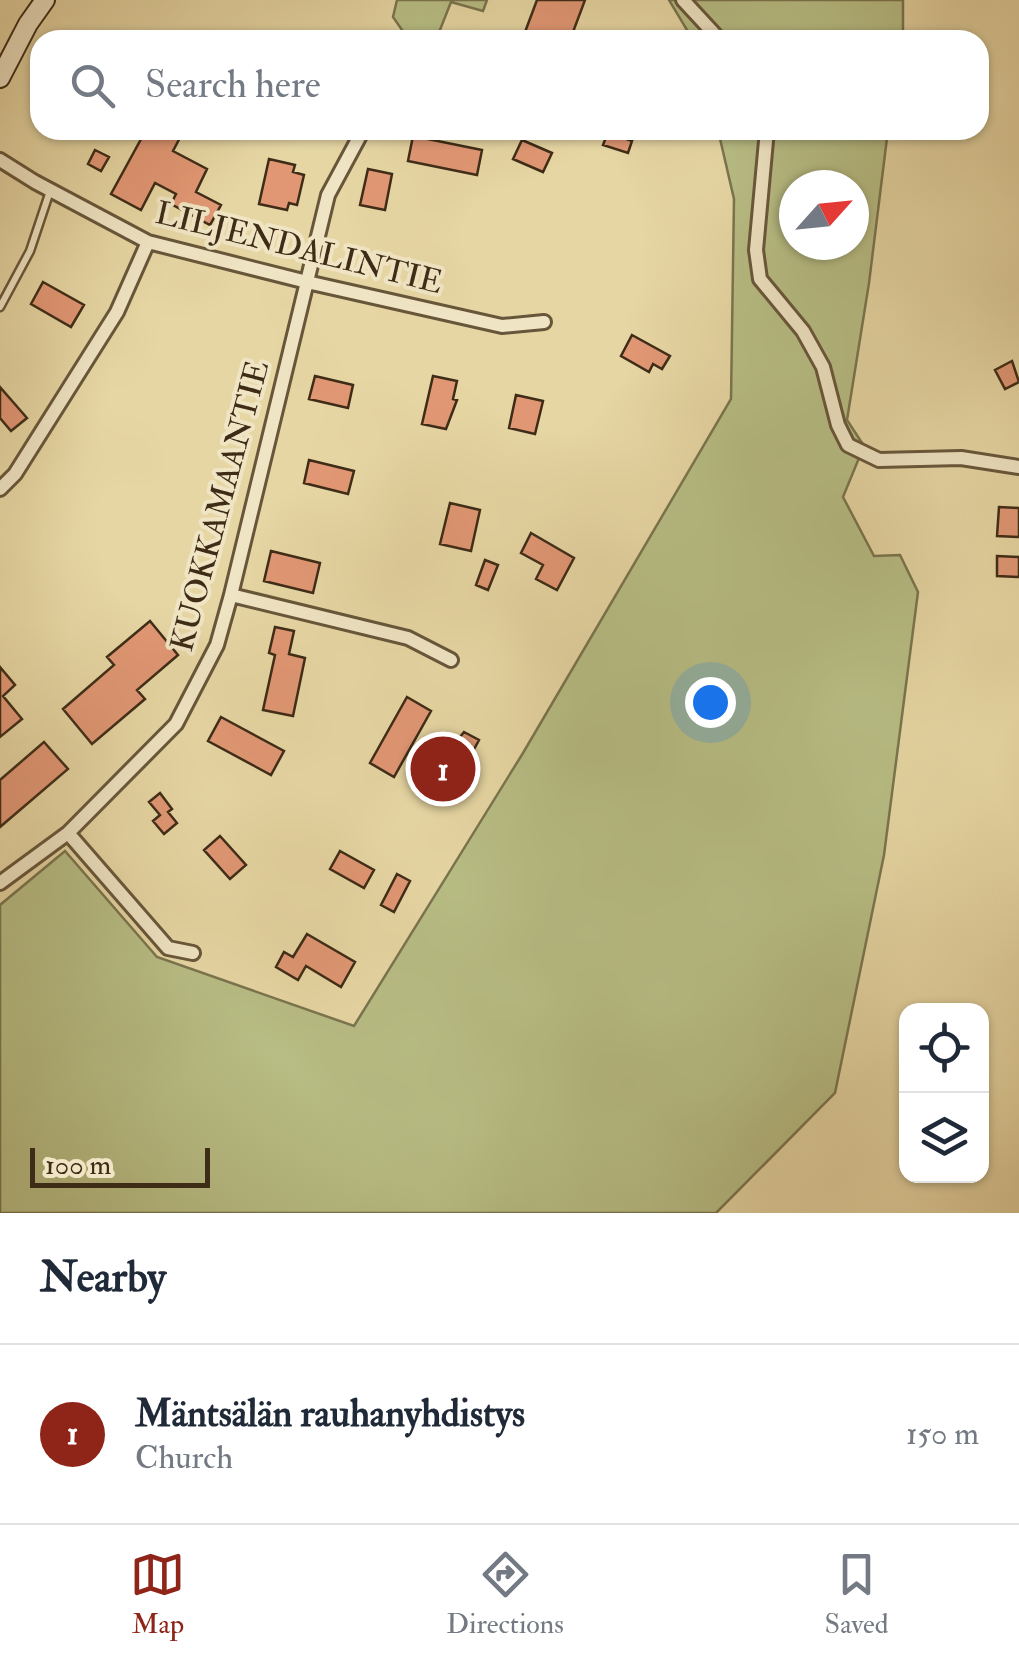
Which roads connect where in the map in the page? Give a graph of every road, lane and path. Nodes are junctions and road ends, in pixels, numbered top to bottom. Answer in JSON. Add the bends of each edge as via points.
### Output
{"nodes":[{"id":1,"x":45,"y":0,"type":"edge"},
{"id":2,"x":683,"y":0,"type":"edge"},
{"id":3,"x":711,"y":30,"type":"edge"},
{"id":4,"x":0,"y":78,"type":"edge"},
{"id":5,"x":358,"y":140,"type":"edge"},
{"id":6,"x":766,"y":140,"type":"edge"},
{"id":7,"x":0,"y":160,"type":"edge"},
{"id":8,"x":50,"y":190,"type":"junction"},
{"id":9,"x":148,"y":242,"type":"junction"},
{"id":10,"x":307,"y":282,"type":"junction"},
{"id":11,"x":0,"y":306,"type":"edge"},
{"id":12,"x":544,"y":322,"type":"dead end"},
{"id":13,"x":1019,"y":467,"type":"edge"},
{"id":14,"x":0,"y":489,"type":"edge"},
{"id":15,"x":231,"y":595,"type":"junction"},
{"id":16,"x":451,"y":660,"type":"dead end"},
{"id":17,"x":68,"y":833,"type":"junction"},
{"id":18,"x":0,"y":884,"type":"edge"},
{"id":19,"x":193,"y":953,"type":"dead end"}],
"edges":[{"from":1,"to":4,"type":"main road"},
{"from":2,"to":3,"type":"street"},
{"from":5,"to":10,"type":"street","name":"KUOKKAMAANTIE","via":[[328,194]]},
{"from":6,"to":13,"type":"street","via":[[756,250],[760,280],[823,367],[848,445],[879,460],[961,458]]},
{"from":7,"to":8,"type":"street","name":"LILJENDALINTIE"},
{"from":8,"to":9,"type":"street","name":"LILJENDALINTIE"},
{"from":8,"to":11,"type":"lane","via":[[30,250]]},
{"from":9,"to":10,"type":"street","name":"LILJENDALINTIE"},
{"from":9,"to":14,"type":"street","via":[[116,312]]},
{"from":10,"to":12,"type":"street","name":"LILJENDALINTIE","via":[[502,326]]},
{"from":10,"to":15,"type":"street","name":"KUOKKAMAANTIE"},
{"from":15,"to":16,"type":"street","via":[[408,638]]},
{"from":15,"to":17,"type":"street","name":"KUOKKAMAANTIE","via":[[217,645],[176,724]]},
{"from":17,"to":18,"type":"street","name":"KUOKKAMAANTIE"},
{"from":17,"to":19,"type":"street","via":[[168,948]]}]}
